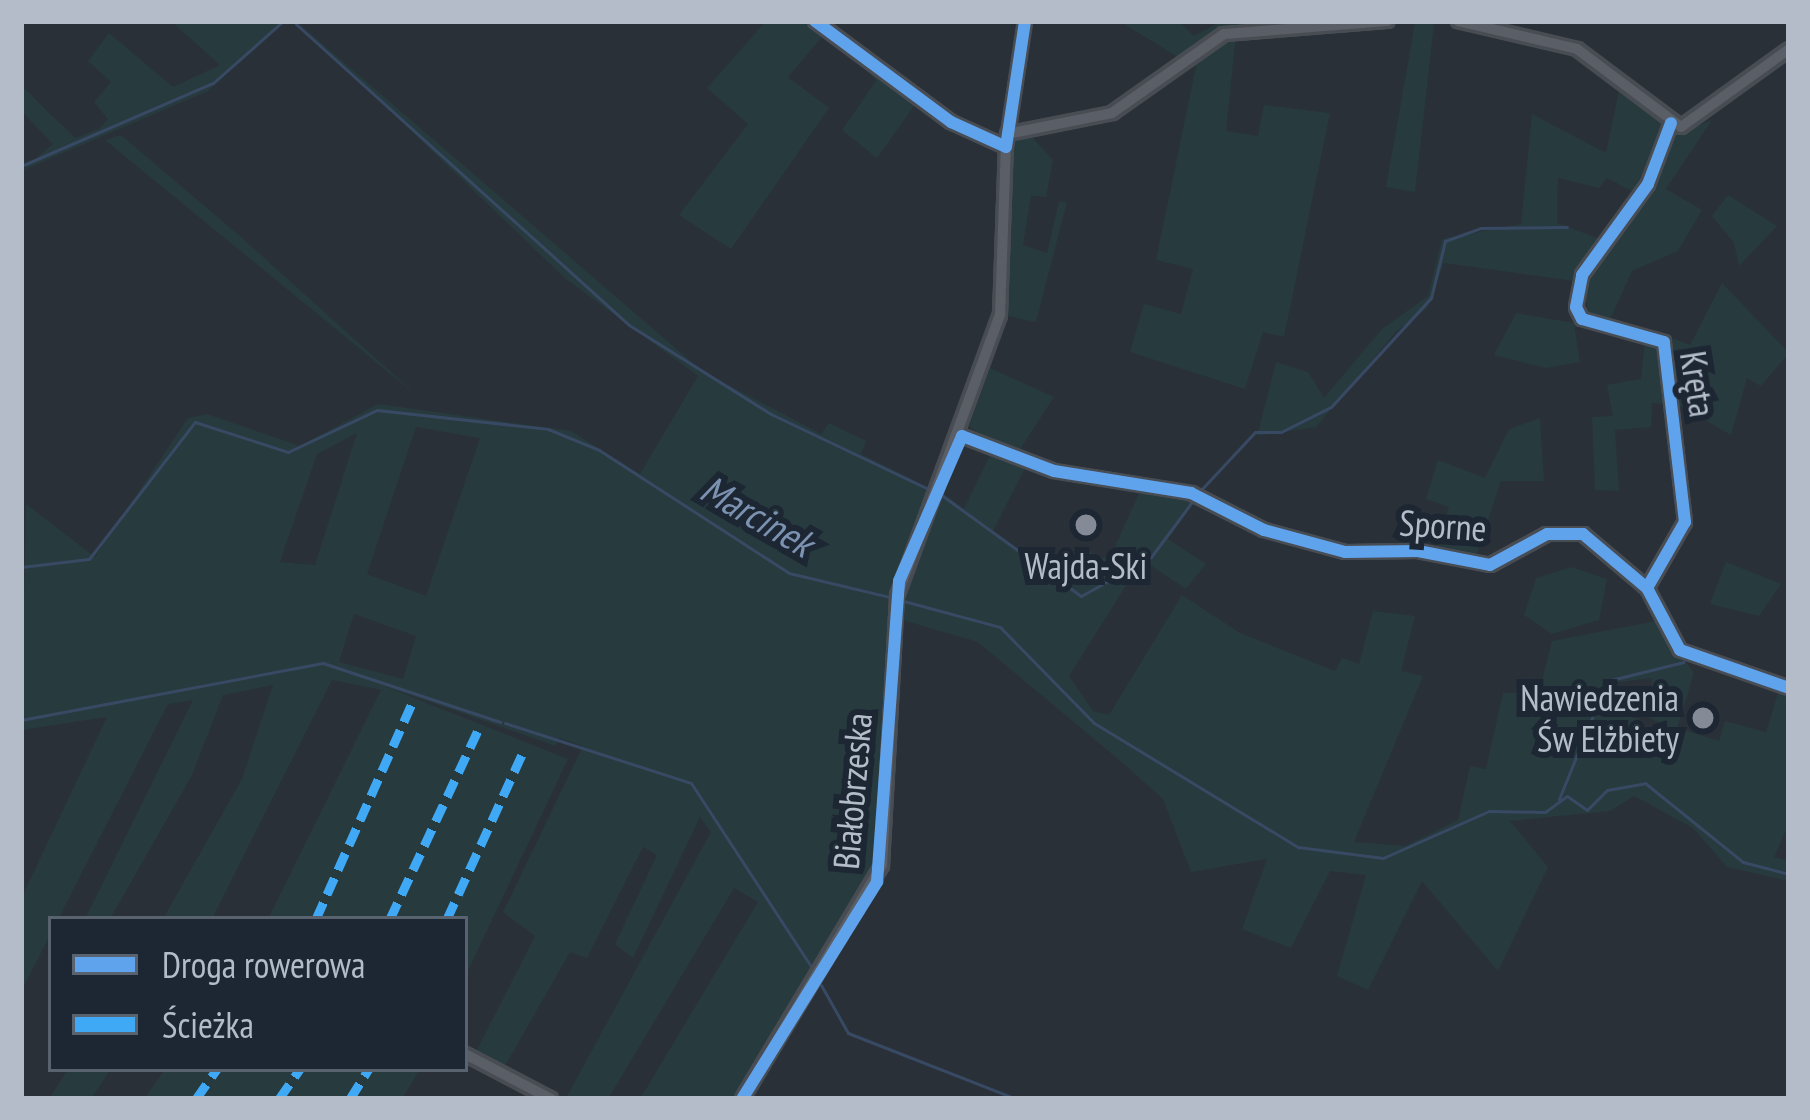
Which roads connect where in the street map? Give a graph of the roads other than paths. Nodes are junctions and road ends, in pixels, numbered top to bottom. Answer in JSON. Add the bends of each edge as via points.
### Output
{"nodes":[{"id":1,"x":814,"y":21,"type":"edge"},
{"id":2,"x":1025,"y":21,"type":"edge"},
{"id":3,"x":1387,"y":21,"type":"edge"},
{"id":4,"x":1458,"y":21,"type":"edge"},
{"id":5,"x":1789,"y":50,"type":"edge"},
{"id":6,"x":1671,"y":123,"type":"junction"},
{"id":7,"x":1007,"y":140,"type":"junction"},
{"id":8,"x":965,"y":437,"type":"junction"},
{"id":9,"x":1647,"y":588,"type":"junction"},
{"id":10,"x":1789,"y":688,"type":"edge"},
{"id":11,"x":468,"y":1056,"type":"edge"},
{"id":12,"x":551,"y":1099,"type":"edge"},
{"id":13,"x":742,"y":1099,"type":"edge"}],
"edges":[{"from":1,"to":7,"type":"street","via":[[951,122]]},
{"from":2,"to":7,"type":"street","name":"Białobrzeska"},
{"from":3,"to":7,"type":"street","via":[[1224,34],[1112,113]]},
{"from":4,"to":6,"type":"street","via":[[1577,49]]},
{"from":5,"to":6,"type":"street","via":[[1698,120]]},
{"from":6,"to":9,"type":"street","name":"Kręta","via":[[1648,184],[1582,275],[1576,308],[1582,319],[1664,343],[1685,522]]},
{"from":7,"to":8,"type":"street","name":"Białobrzeska","via":[[1000,315]]},
{"from":8,"to":9,"type":"street","name":"Sporne","via":[[1054,471],[1197,495],[1264,530],[1345,552],[1418,551],[1490,565],[1547,533],[1571,532],[1599,542]]},
{"from":8,"to":13,"type":"street","name":"Białobrzeska","via":[[897,600],[877,882]]},
{"from":9,"to":10,"type":"street","name":"Sporne","via":[[1680,650]]},
{"from":11,"to":12,"type":"street"}]}
